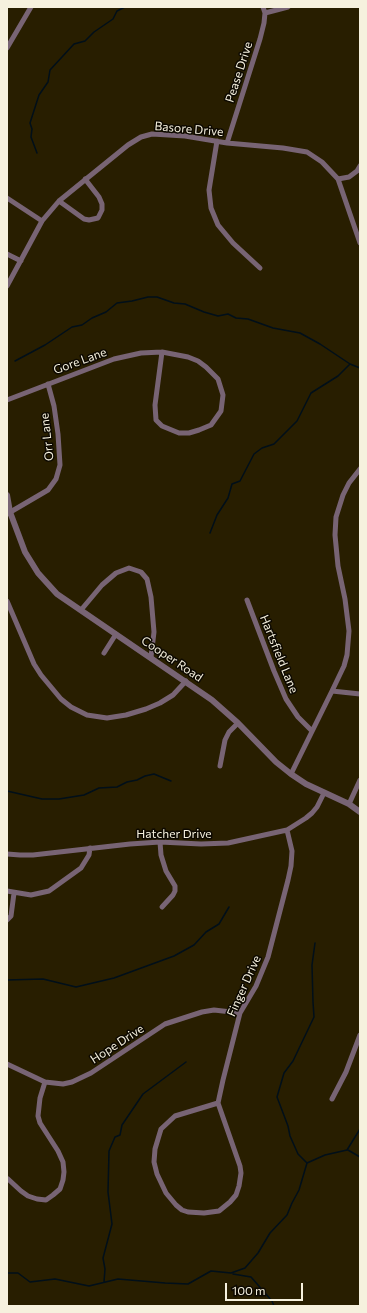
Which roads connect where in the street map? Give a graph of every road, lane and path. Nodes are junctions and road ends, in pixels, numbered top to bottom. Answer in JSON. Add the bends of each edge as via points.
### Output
{"nodes":[{"id":1,"x":31,"y":7,"type":"edge"},
{"id":2,"x":288,"y":7,"type":"edge"},
{"id":3,"x":264,"y":10,"type":"edge"},
{"id":4,"x":7,"y":48,"type":"edge"},
{"id":5,"x":217,"y":141,"type":"junction"},
{"id":6,"x":227,"y":143,"type":"junction"},
{"id":7,"x":360,"y":166,"type":"edge"},
{"id":8,"x":85,"y":179,"type":"junction"},
{"id":9,"x":338,"y":179,"type":"junction"},
{"id":10,"x":7,"y":198,"type":"edge"},
{"id":11,"x":59,"y":200,"type":"junction"},
{"id":12,"x":42,"y":221,"type":"junction"},
{"id":13,"x":360,"y":243,"type":"edge"},
{"id":14,"x":7,"y":254,"type":"edge"},
{"id":15,"x":22,"y":261,"type":"junction"},
{"id":16,"x":260,"y":268,"type":"dead end"},
{"id":17,"x":7,"y":286,"type":"edge"},
{"id":18,"x":162,"y":352,"type":"junction"},
{"id":19,"x":48,"y":384,"type":"junction"},
{"id":20,"x":7,"y":400,"type":"edge"},
{"id":21,"x":360,"y":469,"type":"edge"},
{"id":22,"x":7,"y":495,"type":"edge"},
{"id":23,"x":8,"y":513,"type":"edge"},
{"id":24,"x":247,"y":600,"type":"dead end"},
{"id":25,"x":7,"y":601,"type":"edge"},
{"id":26,"x":81,"y":610,"type":"junction"},
{"id":27,"x":116,"y":634,"type":"junction"},
{"id":28,"x":104,"y":653,"type":"dead end"},
{"id":29,"x":150,"y":657,"type":"junction"},
{"id":30,"x":186,"y":681,"type":"junction"},
{"id":31,"x":332,"y":691,"type":"junction"},
{"id":32,"x":360,"y":694,"type":"edge"},
{"id":33,"x":238,"y":723,"type":"junction"},
{"id":34,"x":312,"y":731,"type":"junction"},
{"id":35,"x":220,"y":766,"type":"dead end"},
{"id":36,"x":291,"y":774,"type":"junction"},
{"id":37,"x":360,"y":780,"type":"edge"},
{"id":38,"x":324,"y":793,"type":"junction"},
{"id":39,"x":349,"y":804,"type":"junction"},
{"id":40,"x":360,"y":812,"type":"edge"},
{"id":41,"x":287,"y":830,"type":"junction"},
{"id":42,"x":160,"y":842,"type":"junction"},
{"id":43,"x":90,"y":848,"type":"junction"},
{"id":44,"x":7,"y":854,"type":"edge"},
{"id":45,"x":7,"y":892,"type":"edge"},
{"id":46,"x":14,"y":893,"type":"junction"},
{"id":47,"x":162,"y":907,"type":"dead end"},
{"id":48,"x":7,"y":920,"type":"edge"},
{"id":49,"x":240,"y":1013,"type":"junction"},
{"id":50,"x":360,"y":1035,"type":"edge"},
{"id":51,"x":7,"y":1064,"type":"edge"},
{"id":52,"x":46,"y":1082,"type":"junction"},
{"id":53,"x":332,"y":1099,"type":"dead end"},
{"id":54,"x":218,"y":1103,"type":"junction"},
{"id":55,"x":8,"y":1179,"type":"dead end"}],
"edges":[{"from":1,"to":4,"type":"street"},
{"from":2,"to":3,"type":"street"},
{"from":3,"to":6,"type":"street","name":"Pease Drive","via":[[260,39]]},
{"from":5,"to":6,"type":"street","name":"Basore Drive"},
{"from":5,"to":8,"type":"street","name":"Basore Drive","via":[[152,134],[141,137]]},
{"from":5,"to":16,"type":"street","via":[[209,190],[211,208],[218,225]]},
{"from":6,"to":9,"type":"street","name":"Basore Drive","via":[[307,152],[322,162]]},
{"from":7,"to":9,"type":"street","via":[[349,177]]},
{"from":8,"to":11,"type":"street","name":"Basore Drive"},
{"from":8,"to":11,"type":"street","via":[[99,196],[102,204],[98,218],[84,219]]},
{"from":9,"to":13,"type":"street","name":"Basore Drive"},
{"from":10,"to":12,"type":"street"},
{"from":11,"to":12,"type":"street","name":"Basore Drive"},
{"from":12,"to":15,"type":"street","name":"Basore Drive"},
{"from":14,"to":15,"type":"street"},
{"from":15,"to":17,"type":"street","name":"Basore Drive"},
{"from":18,"to":18,"type":"street","name":"Gore Lane","via":[[155,405],[156,420],[162,426],[179,433],[189,433],[211,425],[221,411],[223,395],[218,379],[198,361]]},
{"from":18,"to":19,"type":"street","name":"Gore Lane","via":[[141,353],[114,359]]},
{"from":19,"to":20,"type":"street","name":"Gore Lane"},
{"from":19,"to":23,"type":"street","name":"Orr Lane","via":[[57,427],[60,465],[56,479],[48,490]]},
{"from":21,"to":31,"type":"street","via":[[343,495],[336,517],[338,566],[349,631],[344,666]]},
{"from":22,"to":23,"type":"street","name":"Cooper Road"},
{"from":23,"to":26,"type":"street","name":"Cooper Road","via":[[25,552],[38,573],[57,594]]},
{"from":24,"to":34,"type":"street","name":"Hartsfield Lane","via":[[286,699],[298,717]]},
{"from":25,"to":30,"type":"street","via":[[34,664],[60,699],[70,708],[87,715],[107,718],[126,715],[160,704],[173,696]]},
{"from":26,"to":27,"type":"street","name":"Cooper Road"},
{"from":26,"to":29,"type":"street","via":[[116,573],[129,568],[141,572],[147,579],[151,597],[154,632]]},
{"from":27,"to":28,"type":"street"},
{"from":27,"to":29,"type":"street","name":"Cooper Road"},
{"from":29,"to":30,"type":"street","name":"Cooper Road"},
{"from":30,"to":33,"type":"street","name":"Cooper Road"},
{"from":31,"to":32,"type":"street"},
{"from":31,"to":34,"type":"street"},
{"from":33,"to":35,"type":"street","via":[[225,740]]},
{"from":33,"to":36,"type":"street","name":"Cooper Road"},
{"from":34,"to":36,"type":"street"},
{"from":36,"to":38,"type":"street","name":"Cooper Road"},
{"from":37,"to":39,"type":"street"},
{"from":38,"to":39,"type":"street","name":"Cooper Road"},
{"from":38,"to":41,"type":"street","name":"Hatcher Drive","via":[[317,807],[306,818]]},
{"from":39,"to":40,"type":"street","name":"Cooper Road"},
{"from":41,"to":42,"type":"street","name":"Hatcher Drive","via":[[221,844]]},
{"from":41,"to":49,"type":"street","name":"Finger Drive","via":[[292,851],[292,866],[268,957],[256,986]]},
{"from":42,"to":43,"type":"street","name":"Hatcher Drive"},
{"from":42,"to":47,"type":"street","via":[[166,871],[175,886],[173,895]]},
{"from":43,"to":44,"type":"street","name":"Hatcher Drive","via":[[33,855]]},
{"from":43,"to":46,"type":"street","via":[[81,868],[49,891],[31,895]]},
{"from":45,"to":46,"type":"street"},
{"from":46,"to":48,"type":"street","via":[[11,916]]},
{"from":49,"to":52,"type":"street","name":"Hope Drive","via":[[214,1010],[190,1014],[165,1024],[80,1079],[63,1084]]},
{"from":49,"to":54,"type":"street","name":"Finger Drive"},
{"from":50,"to":53,"type":"street","via":[[346,1072]]},
{"from":51,"to":52,"type":"street","name":"Hope Drive"},
{"from":52,"to":55,"type":"street","via":[[40,1098],[38,1116],[63,1162],[64,1172],[60,1189],[46,1200],[37,1199],[28,1196]]},
{"from":54,"to":54,"type":"street","via":[[175,1116],[161,1129],[157,1142],[154,1162],[157,1174],[169,1197],[182,1210],[188,1212],[219,1211],[230,1202],[239,1186],[240,1166]]}]}
